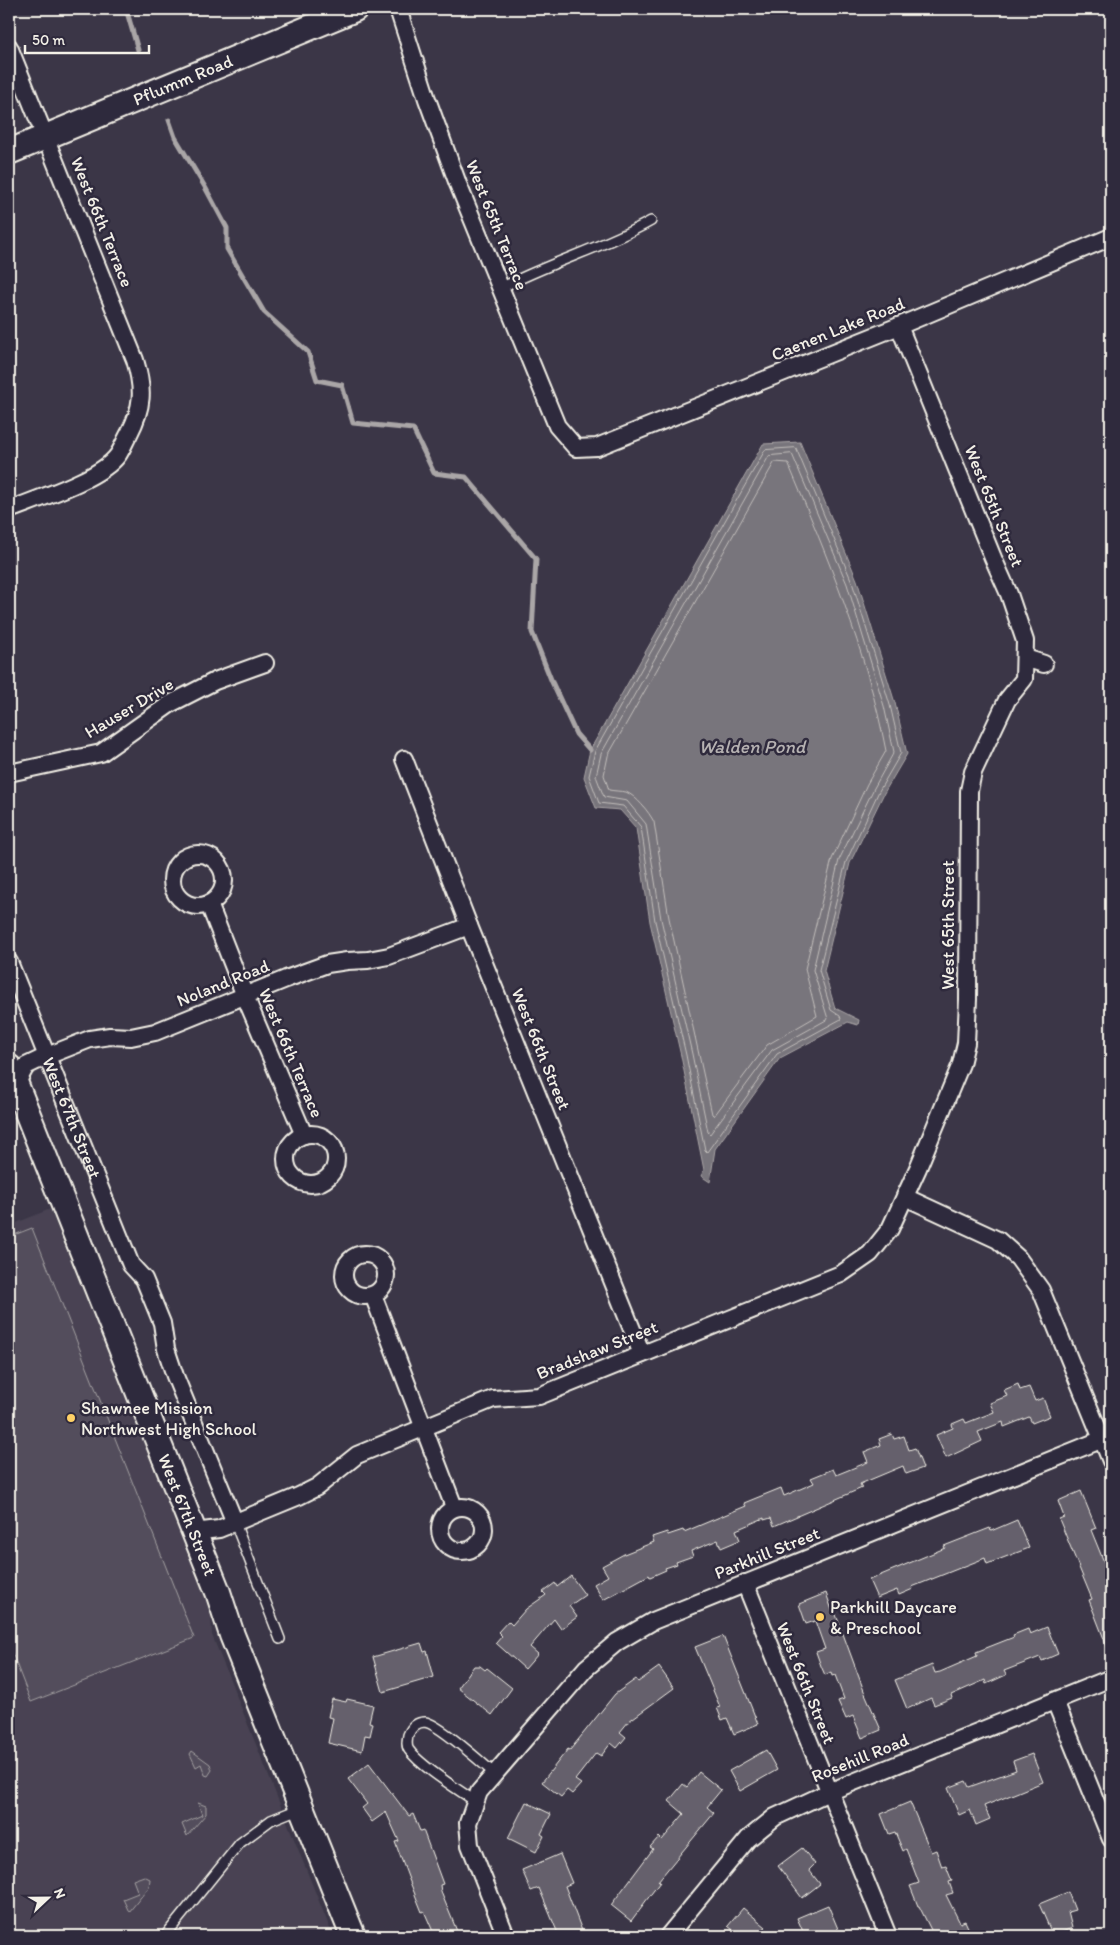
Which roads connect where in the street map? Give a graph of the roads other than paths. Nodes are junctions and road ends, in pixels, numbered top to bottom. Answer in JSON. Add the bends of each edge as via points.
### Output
{"nodes":[{"id":1,"x":355,"y":9,"type":"edge"},
{"id":2,"x":398,"y":9,"type":"edge"},
{"id":3,"x":9,"y":47,"type":"edge"},
{"id":4,"x":46,"y":137,"type":"junction"},
{"id":5,"x":9,"y":152,"type":"edge"},
{"id":6,"x":651,"y":221,"type":"dead end"},
{"id":7,"x":1111,"y":237,"type":"edge"},
{"id":8,"x":501,"y":288,"type":"junction"},
{"id":9,"x":899,"y":326,"type":"junction"},
{"id":10,"x":576,"y":448,"type":"joint"},
{"id":11,"x":9,"y":510,"type":"edge"},
{"id":12,"x":1025,"y":658,"type":"junction"},
{"id":13,"x":265,"y":663,"type":"dead end"},
{"id":14,"x":1044,"y":664,"type":"dead end"},
{"id":15,"x":404,"y":759,"type":"dead end"},
{"id":16,"x":9,"y":773,"type":"edge"},
{"id":17,"x":209,"y":904,"type":"dead end"},
{"id":18,"x":469,"y":926,"type":"junction"},
{"id":19,"x":9,"y":962,"type":"edge"},
{"id":20,"x":245,"y":996,"type":"junction"},
{"id":21,"x":47,"y":1056,"type":"junction"},
{"id":22,"x":11,"y":1083,"type":"edge"},
{"id":23,"x":304,"y":1135,"type":"dead end"},
{"id":24,"x":905,"y":1197,"type":"junction"},
{"id":25,"x":373,"y":1295,"type":"dead end"},
{"id":26,"x":642,"y":1354,"type":"junction"},
{"id":27,"x":423,"y":1427,"type":"junction"},
{"id":28,"x":1102,"y":1439,"type":"junction"},
{"id":29,"x":1111,"y":1461,"type":"edge"},
{"id":30,"x":454,"y":1508,"type":"dead end"},
{"id":31,"x":234,"y":1523,"type":"junction"},
{"id":32,"x":194,"y":1532,"type":"junction"},
{"id":33,"x":745,"y":1583,"type":"junction"},
{"id":34,"x":280,"y":1639,"type":"dead end"},
{"id":35,"x":1111,"y":1678,"type":"edge"},
{"id":36,"x":1055,"y":1701,"type":"junction"},
{"id":37,"x":495,"y":1774,"type":"junction"},
{"id":38,"x":828,"y":1792,"type":"junction"},
{"id":39,"x":476,"y":1802,"type":"junction"},
{"id":40,"x":301,"y":1808,"type":"junction"},
{"id":41,"x":1111,"y":1839,"type":"edge"},
{"id":42,"x":165,"y":1936,"type":"edge"},
{"id":43,"x":353,"y":1936,"type":"edge"},
{"id":44,"x":506,"y":1936,"type":"edge"},
{"id":45,"x":668,"y":1936,"type":"edge"},
{"id":46,"x":888,"y":1936,"type":"edge"}],
"edges":[{"from":1,"to":4,"type":"street","name":"Pflumm Road"},
{"from":2,"to":8,"type":"street","name":"West 65th Terrace","via":[[458,184]]},
{"from":3,"to":4,"type":"street","name":"West 66th Terrace"},
{"from":4,"to":5,"type":"street","name":"Pflumm Road"},
{"from":4,"to":11,"type":"street","name":"West 66th Terrace","via":[[135,360],[141,398],[139,416],[118,456],[103,469]]},
{"from":6,"to":8,"type":"lane","via":[[626,235],[531,272]]},
{"from":7,"to":9,"type":"street","name":"Caenen Lake Road"},
{"from":8,"to":10,"type":"street","name":"West 65th Terrace","via":[[557,426]]},
{"from":9,"to":10,"type":"street","name":"Caenen Lake Road","via":[[597,446]]},
{"from":9,"to":12,"type":"street","name":"West 65th Street","via":[[1009,594],[1025,641]]},
{"from":12,"to":14,"type":"street"},
{"from":12,"to":24,"type":"street","name":"West 65th Street","via":[[1024,679],[1007,700],[971,781],[966,1043],[961,1064]]},
{"from":13,"to":16,"type":"street","name":"Hauser Drive","via":[[215,681],[170,704],[101,753]]},
{"from":15,"to":18,"type":"street","name":"West 66th Street"},
{"from":17,"to":20,"type":"street","name":"West 66th Terrace"},
{"from":18,"to":20,"type":"street","name":"Noland Road","via":[[389,956],[327,964]]},
{"from":18,"to":26,"type":"street","name":"West 66th Street"},
{"from":19,"to":21,"type":"street","name":"West 67th Street"},
{"from":20,"to":21,"type":"street","name":"Noland Road","via":[[155,1032],[90,1039]]},
{"from":20,"to":23,"type":"street","name":"West 66th Terrace"},
{"from":21,"to":22,"type":"street","name":"Noland Road","via":[[26,1066]]},
{"from":21,"to":31,"type":"street","name":"West 67th Street","via":[[131,1265],[144,1279],[162,1324],[175,1376]]},
{"from":22,"to":32,"type":"street","name":"West 67th Street"},
{"from":24,"to":26,"type":"street","name":"Bradshaw Street","via":[[890,1229],[870,1254],[842,1274]]},
{"from":24,"to":28,"type":"street","via":[[998,1240],[1018,1258],[1041,1290]]},
{"from":25,"to":27,"type":"street"},
{"from":26,"to":27,"type":"street","name":"Bradshaw Street","via":[[539,1396],[493,1399]]},
{"from":27,"to":30,"type":"street"},
{"from":27,"to":31,"type":"street","name":"Bradshaw Street","via":[[357,1455],[317,1487]]},
{"from":28,"to":29,"type":"street"},
{"from":28,"to":33,"type":"street","name":"Parkhill Street"},
{"from":31,"to":32,"type":"street","name":"Bradshaw Street","via":[[219,1529]]},
{"from":31,"to":34,"type":"lane"},
{"from":32,"to":40,"type":"street","name":"West 67th Street"},
{"from":33,"to":37,"type":"street","name":"Parkhill Street","via":[[653,1621],[617,1642],[568,1686]]},
{"from":33,"to":38,"type":"street","name":"West 66th Street"},
{"from":35,"to":36,"type":"street","name":"Rosehill Road"},
{"from":36,"to":38,"type":"street","name":"Rosehill Road"},
{"from":36,"to":41,"type":"street"},
{"from":37,"to":39,"type":"street"},
{"from":37,"to":39,"type":"lane","via":[[434,1725],[425,1722],[412,1727],[407,1746],[410,1751]]},
{"from":38,"to":45,"type":"street","name":"Rosehill Road","via":[[775,1817],[748,1839]]},
{"from":38,"to":46,"type":"street","name":"West 66th Street"},
{"from":39,"to":44,"type":"street","via":[[468,1824],[470,1845]]},
{"from":40,"to":42,"type":"lane","via":[[271,1820],[240,1843]]},
{"from":40,"to":43,"type":"street","name":"West 67th Street"}]}
